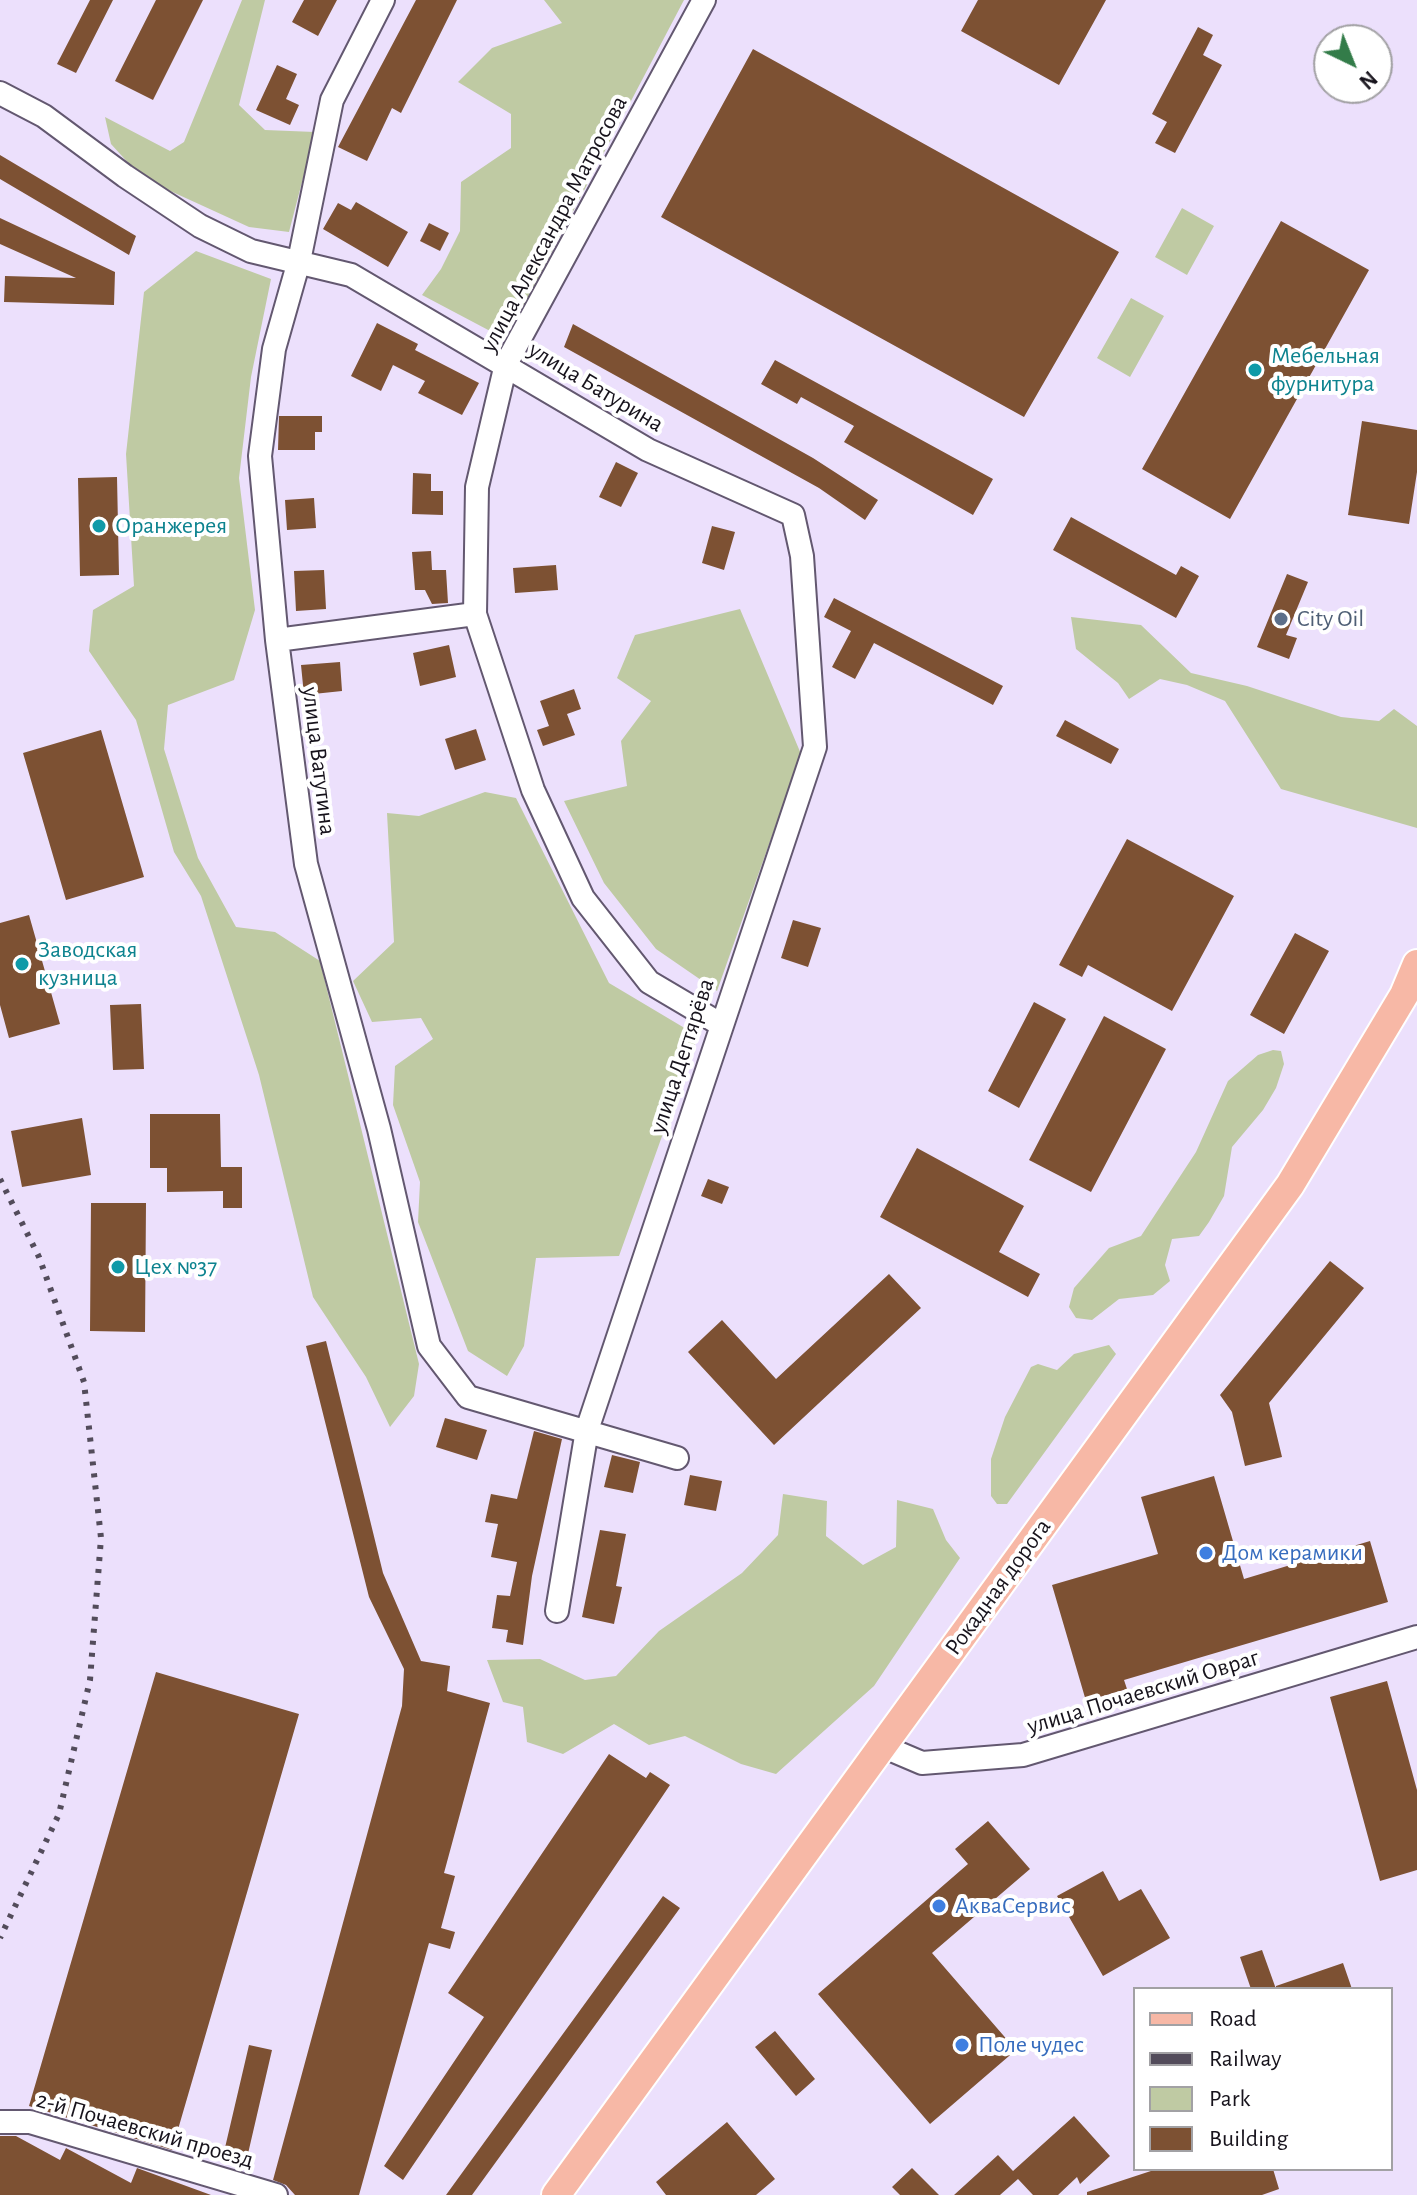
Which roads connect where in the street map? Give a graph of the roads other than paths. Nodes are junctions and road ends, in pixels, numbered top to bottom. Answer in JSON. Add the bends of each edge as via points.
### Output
{"nodes":[{"id":1,"x":383,"y":0,"type":"edge"},
{"id":2,"x":704,"y":0,"type":"edge"},
{"id":3,"x":0,"y":93,"type":"edge"},
{"id":4,"x":299,"y":261,"type":"junction"},
{"id":5,"x":506,"y":364,"type":"junction"},
{"id":6,"x":793,"y":515,"type":"joint"},
{"id":7,"x":475,"y":614,"type":"junction"},
{"id":8,"x":277,"y":640,"type":"junction"},
{"id":9,"x":1417,"y":964,"type":"edge"},
{"id":10,"x":720,"y":1024,"type":"junction"},
{"id":11,"x":587,"y":1430,"type":"junction"},
{"id":12,"x":677,"y":1458,"type":"dead end"},
{"id":13,"x":557,"y":1611,"type":"dead end"},
{"id":14,"x":1417,"y":1637,"type":"edge"},
{"id":15,"x":882,"y":1746,"type":"junction"},
{"id":16,"x":0,"y":2122,"type":"edge"},
{"id":17,"x":276,"y":2195,"type":"edge"},
{"id":18,"x":556,"y":2195,"type":"edge"}],
"edges":[{"from":1,"to":4,"type":"street","name":"улица Ватутина","via":[[332,100]]},
{"from":2,"to":5,"type":"street","name":"улица Александра Матросова"},
{"from":3,"to":4,"type":"street","name":"улица Батурина","via":[[44,116],[200,226],[251,251]]},
{"from":4,"to":5,"type":"street","name":"улица Батурина","via":[[351,275]]},
{"from":4,"to":8,"type":"street","name":"улица Ватутина","via":[[274,349],[260,456]]},
{"from":5,"to":6,"type":"street","name":"улица Батурина","via":[[648,450]]},
{"from":5,"to":7,"type":"street","name":"улица Александра Матросова","via":[[477,487]]},
{"from":6,"to":10,"type":"street","name":"улица Дегтярёва","via":[[802,556],[815,747]]},
{"from":7,"to":8,"type":"street"},
{"from":7,"to":10,"type":"street","name":"улица Александра Матросова","via":[[533,790],[583,898],[649,982]]},
{"from":8,"to":11,"type":"street","name":"улица Ватутина","via":[[306,864],[379,1129],[429,1346],[468,1397]]},
{"from":9,"to":15,"type":"main road","name":"Рокадная дорога","via":[[1404,995],[1290,1185]]},
{"from":10,"to":11,"type":"street","name":"улица Дегтярёва"},
{"from":11,"to":12,"type":"street","name":"улица Ватутина"},
{"from":11,"to":13,"type":"street","name":"улица Дегтярёва"},
{"from":14,"to":15,"type":"street","name":"улица Почаевский Овраг","via":[[1023,1755],[922,1763]]},
{"from":15,"to":18,"type":"main road","name":"Рокадная дорога"},
{"from":16,"to":17,"type":"street","name":"2-й Почаевский проезд","via":[[30,2122]]}]}
